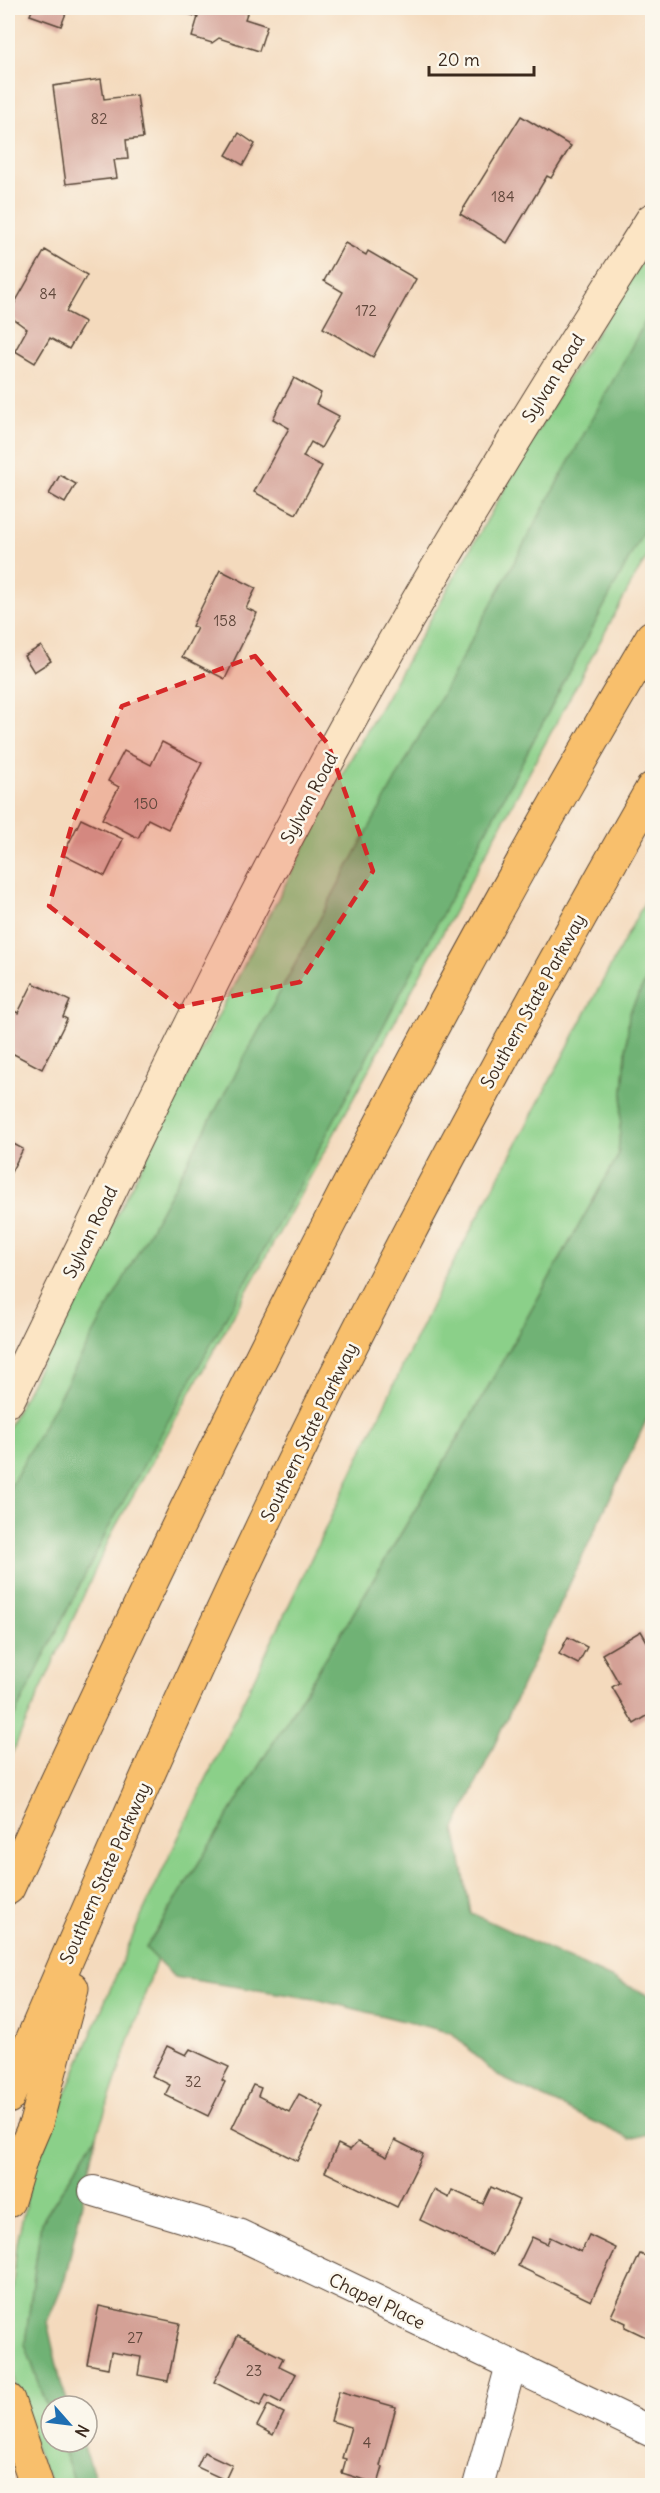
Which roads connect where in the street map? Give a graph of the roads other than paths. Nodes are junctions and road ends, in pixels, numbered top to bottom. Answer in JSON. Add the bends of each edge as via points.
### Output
{"nodes":[{"id":1,"x":652,"y":220,"type":"edge"},
{"id":2,"x":652,"y":637,"type":"edge"},
{"id":3,"x":652,"y":789,"type":"edge"},
{"id":4,"x":8,"y":1400,"type":"edge"},
{"id":5,"x":52,"y":1792,"type":"junction"},
{"id":6,"x":8,"y":1861,"type":"edge"},
{"id":7,"x":103,"y":1876,"type":"junction"},
{"id":8,"x":8,"y":1888,"type":"edge"},
{"id":9,"x":8,"y":2097,"type":"edge"},
{"id":10,"x":94,"y":2191,"type":"dead end"},
{"id":11,"x":8,"y":2201,"type":"edge"},
{"id":12,"x":511,"y":2365,"type":"junction"},
{"id":13,"x":8,"y":2400,"type":"edge"},
{"id":14,"x":652,"y":2432,"type":"edge"},
{"id":15,"x":37,"y":2486,"type":"edge"},
{"id":16,"x":478,"y":2486,"type":"edge"}],
"edges":[{"from":1,"to":4,"type":"street","name":"Sylvan Road","via":[[455,538],[344,732],[241,927]]},
{"from":2,"to":5,"type":"highway","via":[[386,1112],[266,1344]]},
{"from":3,"to":7,"type":"highway","name":"Southern State Parkway","via":[[513,1036],[384,1280],[243,1566]]},
{"from":5,"to":6,"type":"highway"},
{"from":5,"to":8,"type":"highway"},
{"from":7,"to":9,"type":"highway","name":"Southern State Parkway"},
{"from":7,"to":11,"type":"highway","via":[[36,2123]]},
{"from":10,"to":12,"type":"street","name":"Chapel Place","via":[[238,2234]]},
{"from":12,"to":14,"type":"street","name":"Chapel Place"},
{"from":12,"to":16,"type":"street"},
{"from":13,"to":15,"type":"highway"}]}
